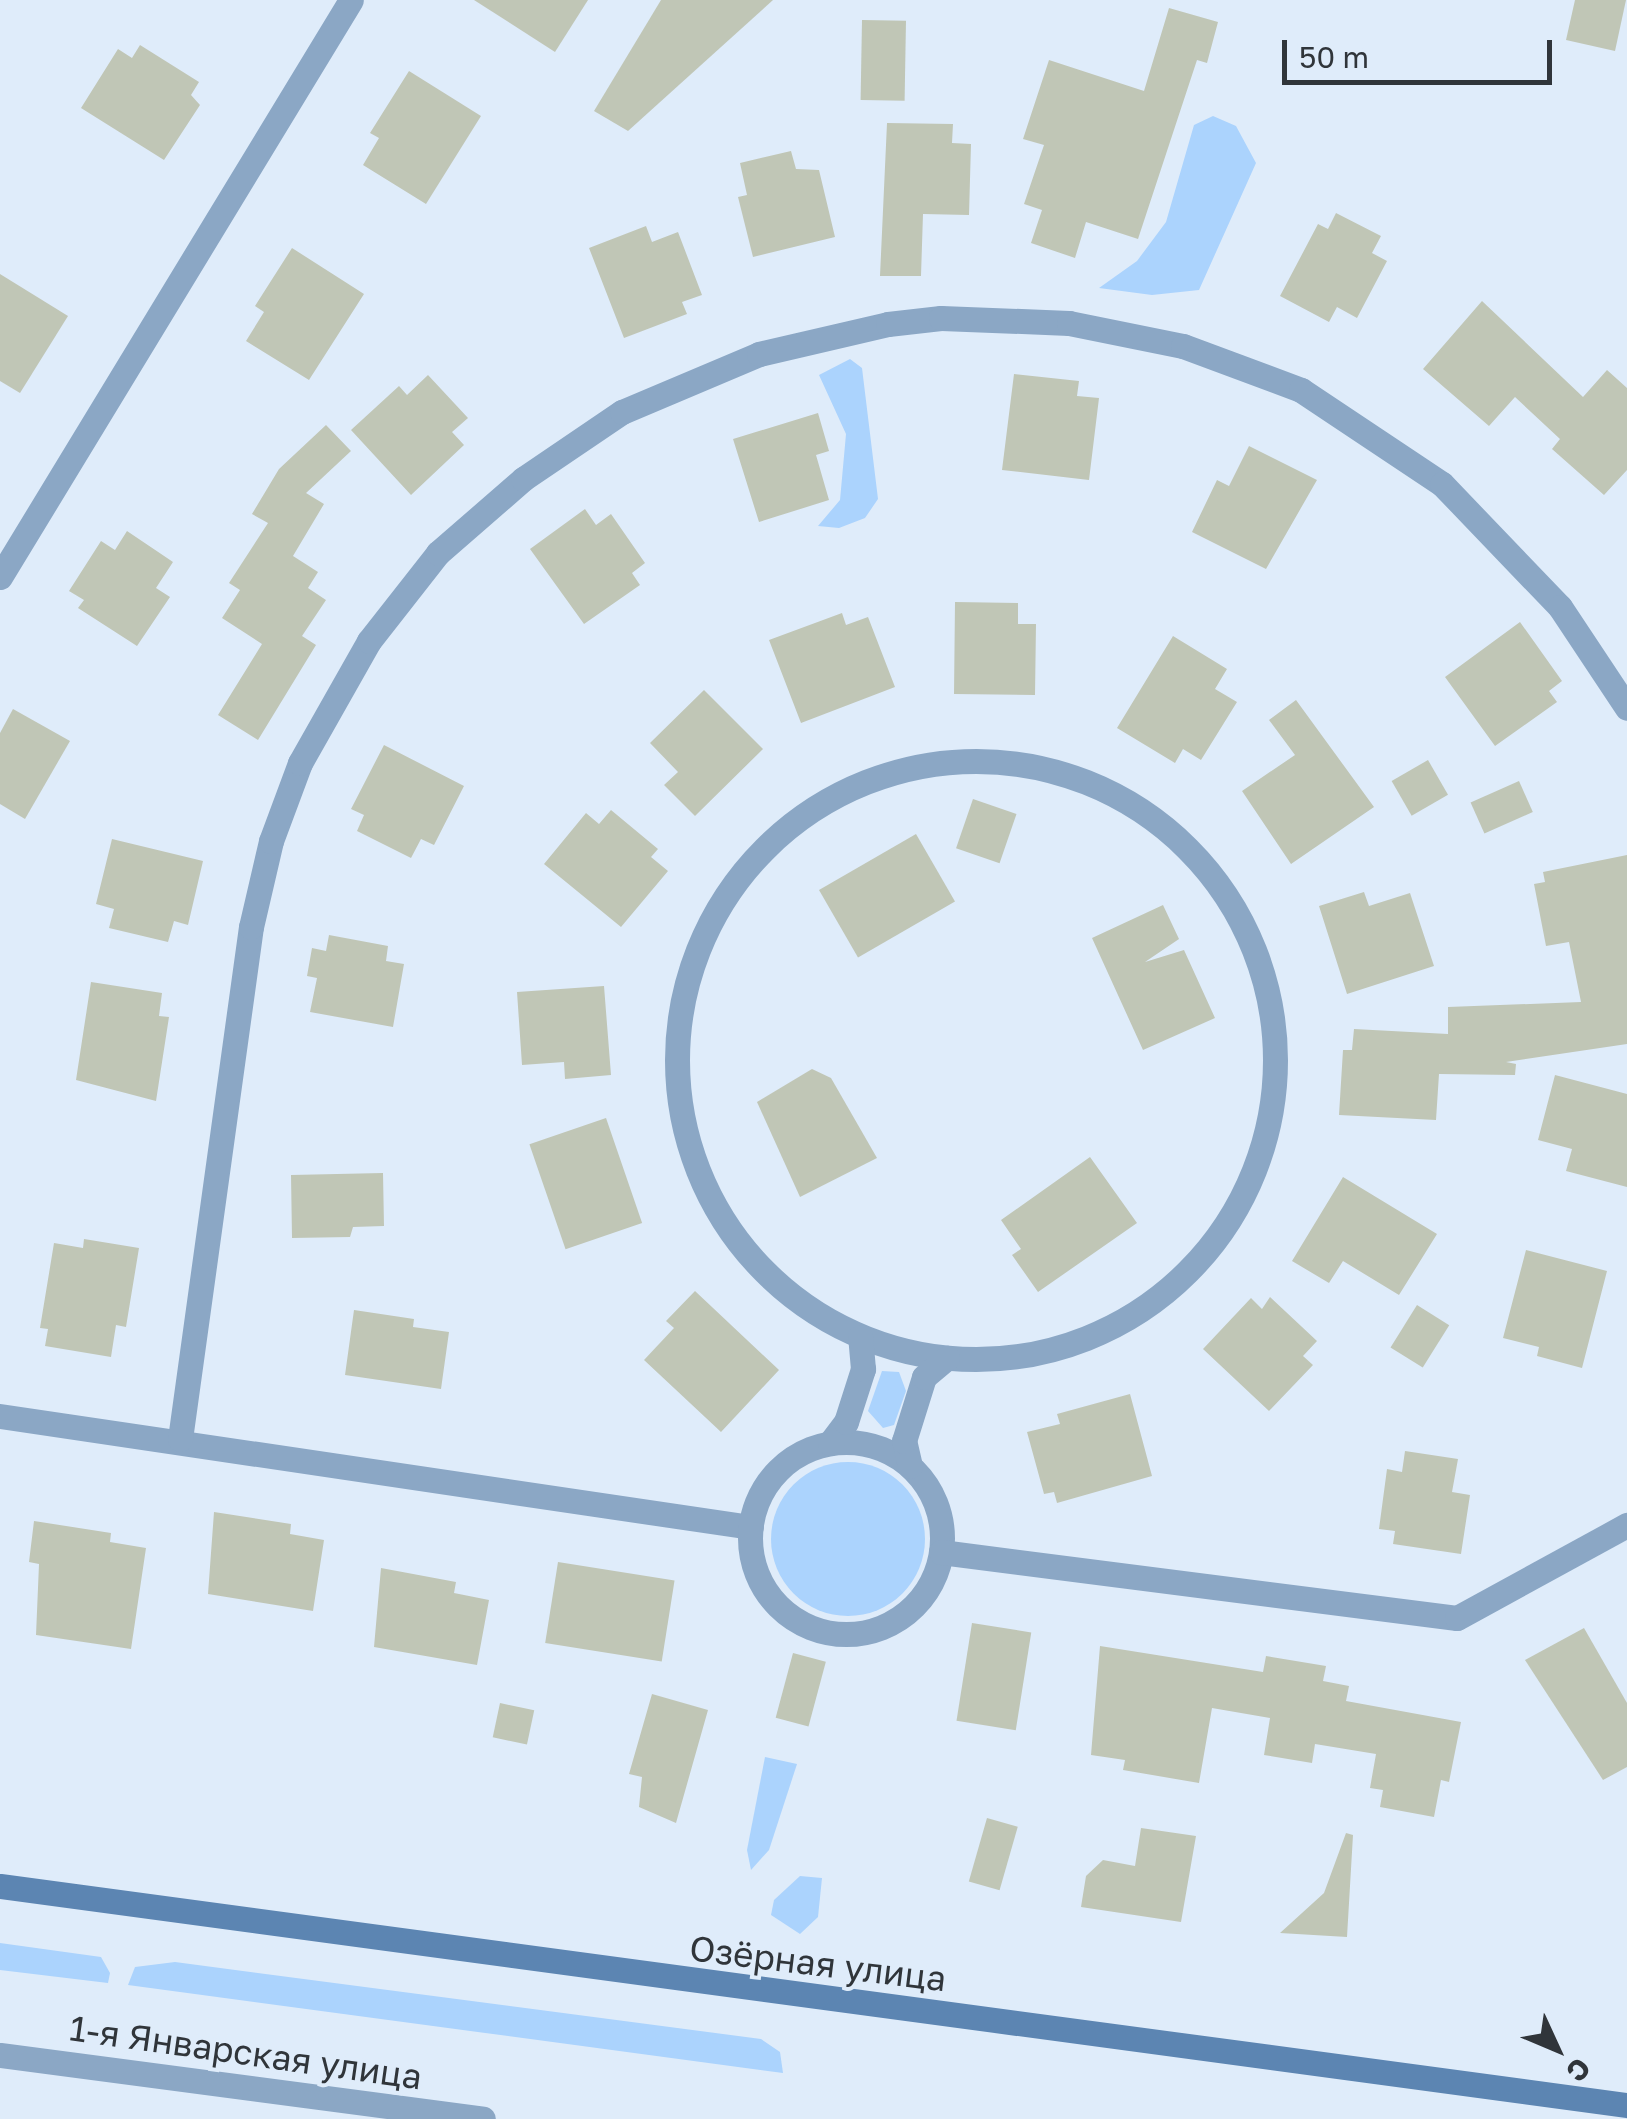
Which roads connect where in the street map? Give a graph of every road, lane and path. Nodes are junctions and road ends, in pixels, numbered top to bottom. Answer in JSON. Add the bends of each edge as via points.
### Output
{"nodes":[{"id":1,"x":351,"y":0,"type":"edge"},
{"id":2,"x":0,"y":577,"type":"edge"},
{"id":3,"x":1627,"y":708,"type":"edge"},
{"id":4,"x":860,"y":1337,"type":"junction"},
{"id":5,"x":947,"y":1358,"type":"junction"},
{"id":6,"x":0,"y":1416,"type":"edge"},
{"id":7,"x":180,"y":1439,"type":"junction"},
{"id":8,"x":830,"y":1443,"type":"junction"},
{"id":9,"x":910,"y":1466,"type":"junction"},
{"id":10,"x":1627,"y":1525,"type":"edge"},
{"id":11,"x":750,"y":1527,"type":"junction"},
{"id":12,"x":942,"y":1552,"type":"junction"},
{"id":13,"x":0,"y":1886,"type":"edge"},
{"id":14,"x":0,"y":2054,"type":"edge"},
{"id":15,"x":1627,"y":2105,"type":"edge"},
{"id":16,"x":483,"y":2119,"type":"edge"}],
"edges":[{"from":1,"to":2,"type":"street"},
{"from":3,"to":7,"type":"street","via":[[1560,607],[1442,484],[1300,390],[1183,346],[1069,323],[941,318],[888,324],[760,354],[622,412],[523,479],[427,566],[369,641],[300,763],[271,840],[251,928]]},
{"from":4,"to":5,"type":"street"},
{"from":4,"to":5,"type":"street","via":[[778,1286],[738,1243],[707,1194],[686,1139],[676,1081],[679,1023],[692,966],[716,912],[749,864],[841,792],[896,771],[953,761],[1012,762],[1069,775],[1123,798],[1171,831],[1237,911],[1272,1010],[1271,1114],[1235,1211],[1168,1291],[1078,1343],[1027,1356]]},
{"from":4,"to":8,"type":"street","via":[[863,1370],[846,1422]]},
{"from":5,"to":9,"type":"street","via":[[924,1377],[904,1441]]},
{"from":6,"to":7,"type":"street"},
{"from":7,"to":11,"type":"street"},
{"from":8,"to":9,"type":"street","via":[[873,1445]]},
{"from":8,"to":11,"type":"street","via":[[785,1463],[756,1503]]},
{"from":9,"to":12,"type":"street","via":[[937,1505]]},
{"from":10,"to":12,"type":"street","via":[[1457,1618]]},
{"from":11,"to":12,"type":"street","via":[[751,1552],[770,1596],[787,1614],[831,1633],[880,1628],[902,1616],[928,1588]]},
{"from":13,"to":15,"type":"main road","name":"Озёрная улица"},
{"from":14,"to":16,"type":"street","name":"1-я Январская улица"}]}
